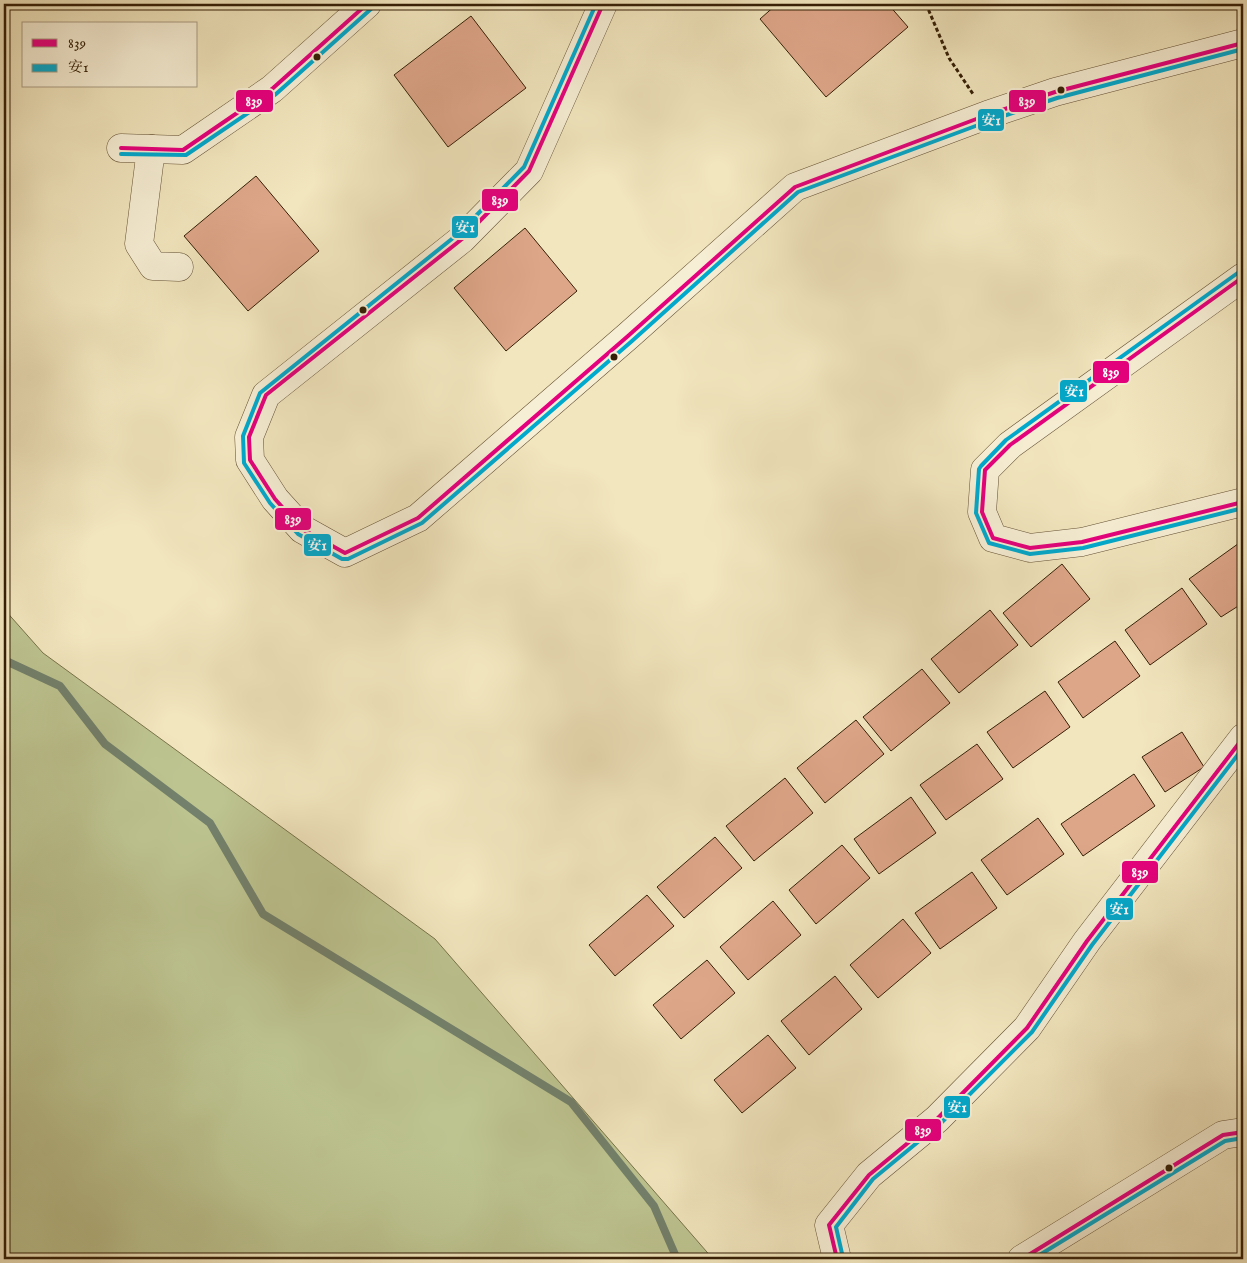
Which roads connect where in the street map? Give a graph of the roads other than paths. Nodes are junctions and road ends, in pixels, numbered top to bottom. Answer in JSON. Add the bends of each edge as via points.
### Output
{"nodes":[{"id":1,"x":367,"y":4,"type":"edge"},
{"id":2,"x":603,"y":4,"type":"edge"},
{"id":3,"x":1243,"y":43,"type":"edge"},
{"id":4,"x":121,"y":148,"type":"dead end"},
{"id":5,"x":151,"y":149,"type":"junction"},
{"id":6,"x":179,"y":267,"type":"dead end"},
{"id":7,"x":1243,"y":276,"type":"edge"},
{"id":8,"x":1243,"y":502,"type":"edge"},
{"id":9,"x":1243,"y":738,"type":"edge"},
{"id":10,"x":1243,"y":1132,"type":"edge"},
{"id":11,"x":837,"y":1259,"type":"edge"},
{"id":12,"x":1022,"y":1259,"type":"edge"}],
"edges":[{"from":1,"to":5,"type":"street","via":[[272,89],[183,150]]},
{"from":2,"to":3,"type":"street","via":[[529,171],[462,239],[266,395],[249,437],[250,460],[275,499],[302,529],[344,553],[418,518],[795,187],[1055,92]]},
{"from":4,"to":5,"type":"street"},
{"from":5,"to":6,"type":"street","via":[[139,244],[153,266]]},
{"from":7,"to":8,"type":"street","via":[[1010,445],[985,470],[982,512],[993,538],[1030,548],[1082,542]]},
{"from":9,"to":11,"type":"street","via":[[1087,941],[1027,1028],[936,1119],[869,1175],[829,1225]]},
{"from":10,"to":12,"type":"street","via":[[1224,1135]]}]}
